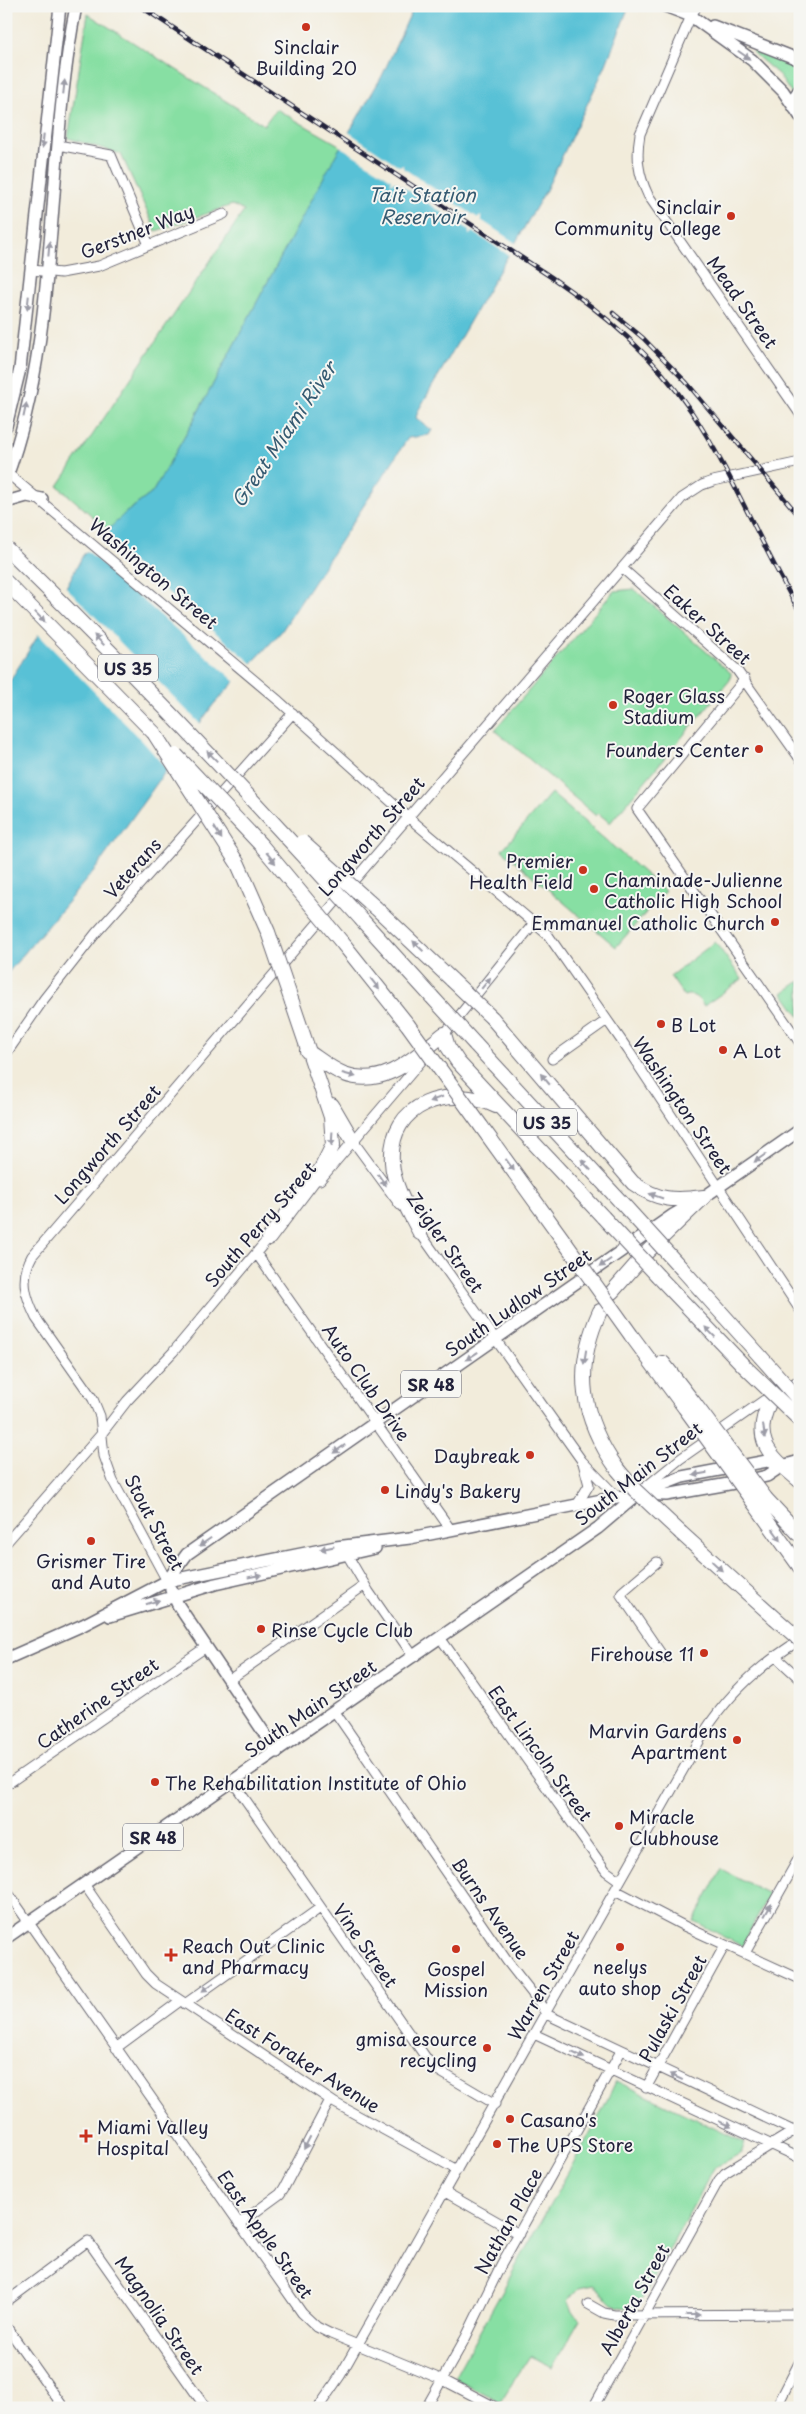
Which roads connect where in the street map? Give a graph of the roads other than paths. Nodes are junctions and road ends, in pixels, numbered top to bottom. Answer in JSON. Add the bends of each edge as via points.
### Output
{"nodes":[{"id":1,"x":60,"y":6,"type":"edge"},
{"id":2,"x":76,"y":6,"type":"edge"},
{"id":3,"x":666,"y":7,"type":"edge"},
{"id":4,"x":693,"y":10,"type":"edge"},
{"id":5,"x":800,"y":60,"type":"edge"},
{"id":6,"x":800,"y":89,"type":"edge"},
{"id":7,"x":798,"y":113,"type":"edge"},
{"id":8,"x":58,"y":146,"type":"junction"},
{"id":9,"x":224,"y":214,"type":"dead end"},
{"id":10,"x":149,"y":245,"type":"junction"},
{"id":11,"x":32,"y":270,"type":"junction"},
{"id":12,"x":47,"y":272,"type":"junction"},
{"id":13,"x":8,"y":414,"type":"edge"},
{"id":14,"x":800,"y":414,"type":"edge"},
{"id":15,"x":6,"y":426,"type":"edge"},
{"id":16,"x":800,"y":462,"type":"edge"},
{"id":17,"x":7,"y":475,"type":"edge"},
{"id":18,"x":42,"y":499,"type":"junction"},
{"id":19,"x":6,"y":502,"type":"edge"},
{"id":20,"x":6,"y":548,"type":"edge"},
{"id":21,"x":622,"y":568,"type":"junction"},
{"id":22,"x":6,"y":582,"type":"edge"},
{"id":23,"x":745,"y":679,"type":"junction"},
{"id":24,"x":293,"y":713,"type":"junction"},
{"id":25,"x":154,"y":733,"type":"junction"},
{"id":26,"x":800,"y":759,"type":"edge"},
{"id":27,"x":246,"y":791,"type":"junction"},
{"id":28,"x":408,"y":817,"type":"junction"},
{"id":29,"x":534,"y":923,"type":"junction"},
{"id":30,"x":607,"y":1020,"type":"junction"},
{"id":31,"x":444,"y":1034,"type":"junction"},
{"id":32,"x":800,"y":1042,"type":"edge"},
{"id":33,"x":308,"y":1051,"type":"junction"},
{"id":34,"x":6,"y":1054,"type":"edge"},
{"id":35,"x":552,"y":1059,"type":"dead end"},
{"id":36,"x":317,"y":1075,"type":"junction"},
{"id":37,"x":499,"y":1107,"type":"junction"},
{"id":38,"x":800,"y":1130,"type":"edge"},
{"id":39,"x":353,"y":1140,"type":"junction"},
{"id":40,"x":718,"y":1187,"type":"junction"},
{"id":41,"x":704,"y":1197,"type":"junction"},
{"id":42,"x":420,"y":1232,"type":"junction"},
{"id":43,"x":269,"y":1238,"type":"junction"},
{"id":44,"x":256,"y":1253,"type":"junction"},
{"id":45,"x":612,"y":1292,"type":"dead end"},
{"id":46,"x":27,"y":1299,"type":"joint"},
{"id":47,"x":800,"y":1310,"type":"edge"},
{"id":48,"x":600,"y":1311,"type":"dead end"},
{"id":49,"x":495,"y":1340,"type":"junction"},
{"id":50,"x":800,"y":1380,"type":"edge"},
{"id":51,"x":773,"y":1394,"type":"junction"},
{"id":52,"x":800,"y":1401,"type":"edge"},
{"id":53,"x":800,"y":1420,"type":"edge"},
{"id":54,"x":376,"y":1423,"type":"junction"},
{"id":55,"x":103,"y":1432,"type":"junction"},
{"id":56,"x":582,"y":1460,"type":"junction"},
{"id":57,"x":800,"y":1461,"type":"edge"},
{"id":58,"x":782,"y":1466,"type":"junction"},
{"id":59,"x":800,"y":1481,"type":"edge"},
{"id":60,"x":638,"y":1494,"type":"junction"},
{"id":61,"x":617,"y":1497,"type":"junction"},
{"id":62,"x":760,"y":1501,"type":"junction"},
{"id":63,"x":577,"y":1505,"type":"junction"},
{"id":64,"x":451,"y":1530,"type":"junction"},
{"id":65,"x":800,"y":1535,"type":"edge"},
{"id":66,"x":410,"y":1538,"type":"junction"},
{"id":67,"x":6,"y":1543,"type":"edge"},
{"id":68,"x":348,"y":1556,"type":"junction"},
{"id":69,"x":658,"y":1562,"type":"dead end"},
{"id":70,"x":800,"y":1567,"type":"edge"},
{"id":71,"x":167,"y":1581,"type":"junction"},
{"id":72,"x":365,"y":1585,"type":"junction"},
{"id":73,"x":174,"y":1596,"type":"junction"},
{"id":74,"x":83,"y":1625,"type":"junction"},
{"id":75,"x":441,"y":1639,"type":"junction"},
{"id":76,"x":800,"y":1640,"type":"edge"},
{"id":77,"x":206,"y":1647,"type":"junction"},
{"id":78,"x":775,"y":1656,"type":"junction"},
{"id":79,"x":414,"y":1657,"type":"junction"},
{"id":80,"x":664,"y":1658,"type":"dead end"},
{"id":81,"x":6,"y":1659,"type":"edge"},
{"id":82,"x":800,"y":1679,"type":"edge"},
{"id":83,"x":229,"y":1680,"type":"junction"},
{"id":84,"x":335,"y":1712,"type":"junction"},
{"id":85,"x":277,"y":1752,"type":"junction"},
{"id":86,"x":233,"y":1782,"type":"junction"},
{"id":87,"x":6,"y":1785,"type":"edge"},
{"id":88,"x":800,"y":1856,"type":"edge"},
{"id":89,"x":620,"y":1881,"type":"junction"},
{"id":90,"x":84,"y":1884,"type":"junction"},
{"id":91,"x":6,"y":1890,"type":"edge"},
{"id":92,"x":615,"y":1890,"type":"junction"},
{"id":93,"x":320,"y":1908,"type":"junction"},
{"id":94,"x":29,"y":1922,"type":"junction"},
{"id":95,"x":6,"y":1938,"type":"edge"},
{"id":96,"x":725,"y":1945,"type":"junction"},
{"id":97,"x":745,"y":1953,"type":"junction"},
{"id":98,"x":800,"y":1979,"type":"edge"},
{"id":99,"x":182,"y":2003,"type":"junction"},
{"id":100,"x":546,"y":2014,"type":"junction"},
{"id":101,"x":534,"y":2034,"type":"junction"},
{"id":102,"x":116,"y":2048,"type":"junction"},
{"id":103,"x":621,"y":2050,"type":"junction"},
{"id":104,"x":657,"y":2068,"type":"junction"},
{"id":105,"x":611,"y":2070,"type":"junction"},
{"id":106,"x":646,"y":2088,"type":"junction"},
{"id":107,"x":330,"y":2100,"type":"junction"},
{"id":108,"x":494,"y":2104,"type":"junction"},
{"id":109,"x":797,"y":2131,"type":"edge"},
{"id":110,"x":770,"y":2145,"type":"junction"},
{"id":111,"x":800,"y":2158,"type":"edge"},
{"id":112,"x":457,"y":2170,"type":"junction"},
{"id":113,"x":445,"y":2192,"type":"junction"},
{"id":114,"x":239,"y":2224,"type":"junction"},
{"id":115,"x":519,"y":2234,"type":"junction"},
{"id":116,"x":6,"y":2302,"type":"edge"},
{"id":117,"x":588,"y":2304,"type":"dead end"},
{"id":118,"x":800,"y":2314,"type":"edge"},
{"id":119,"x":644,"y":2315,"type":"junction"},
{"id":120,"x":6,"y":2326,"type":"edge"},
{"id":121,"x":358,"y":2344,"type":"junction"},
{"id":122,"x":800,"y":2361,"type":"edge"},
{"id":123,"x":443,"y":2380,"type":"junction"},
{"id":124,"x":64,"y":2408,"type":"edge"},
{"id":125,"x":206,"y":2408,"type":"edge"},
{"id":126,"x":318,"y":2408,"type":"edge"},
{"id":127,"x":426,"y":2408,"type":"edge"},
{"id":128,"x":498,"y":2408,"type":"edge"},
{"id":129,"x":593,"y":2408,"type":"edge"},
{"id":130,"x":776,"y":2408,"type":"edge"}],
"edges":[{"from":1,"to":11,"type":"main road","one_way":true,"via":[[42,152]]},
{"from":8,"to":2,"type":"main road","one_way":true},
{"from":3,"to":4,"type":"main road"},
{"from":4,"to":5,"type":"main road"},
{"from":4,"to":7,"type":"main road","one_way":true,"via":[[783,90]]},
{"from":4,"to":14,"type":"street","name":"Mead Street","via":[[640,134],[638,159],[642,182]]},
{"from":6,"to":7,"type":"main road","via":[[793,99]]},
{"from":8,"to":10,"type":"street","via":[[111,155]]},
{"from":12,"to":8,"type":"main road","one_way":true},
{"from":9,"to":10,"type":"street","name":"Gerstner Way"},
{"from":10,"to":12,"type":"street","name":"Gerstner Way","via":[[99,266],[80,271]]},
{"from":11,"to":12,"type":"street","name":"Gerstner Way"},
{"from":11,"to":13,"type":"main road","one_way":true,"via":[[20,369]]},
{"from":17,"to":12,"type":"main road","one_way":true,"via":[[34,366]]},
{"from":13,"to":15,"type":"main road"},
{"from":16,"to":21,"type":"street","name":"Longworth Street","via":[[713,481],[689,492]]},
{"from":17,"to":18,"type":"street","name":"Washington Street"},
{"from":18,"to":19,"type":"main road","via":[[27,496]]},
{"from":18,"to":24,"type":"street","name":"Washington Street"},
{"from":27,"to":20,"type":"highway","number":"US 35","one_way":true,"bridge":true},
{"from":21,"to":23,"type":"street","name":"Eaker Street"},
{"from":21,"to":28,"type":"street","name":"Longworth Street"},
{"from":22,"to":25,"type":"highway","number":"US 35","one_way":true},
{"from":23,"to":26,"type":"street","name":"Eaker Street"},
{"from":23,"to":32,"type":"street","via":[[637,809]]},
{"from":24,"to":28,"type":"street","name":"Washington Street"},
{"from":24,"to":34,"type":"street","name":"Veterans","via":[[96,933]]},
{"from":25,"to":33,"type":"highway","one_way":true,"bridge":true,"via":[[238,864],[268,932]]},
{"from":25,"to":62,"type":"highway","number":"US 35","one_way":true,"bridge":true,"via":[[261,845],[345,946],[408,1026],[634,1338],[690,1406]]},
{"from":41,"to":27,"type":"highway","one_way":true,"bridge":true,"via":[[658,1198],[633,1184],[492,1018]]},
{"from":52,"to":27,"type":"highway","number":"US 35","one_way":true,"bridge":true},
{"from":28,"to":29,"type":"street","name":"Washington Street"},
{"from":28,"to":46,"type":"street","name":"Longworth Street","via":[[32,1256],[25,1274]]},
{"from":29,"to":30,"type":"street","name":"Washington Street","via":[[548,935]]},
{"from":31,"to":29,"type":"street","name":"South Perry Street","one_way":true},
{"from":30,"to":35,"type":"street"},
{"from":30,"to":40,"type":"street","name":"Washington Street"},
{"from":33,"to":31,"type":"highway","one_way":true,"via":[[343,1074],[374,1077],[400,1069]]},
{"from":31,"to":37,"type":"highway","via":[[455,1058]]},
{"from":31,"to":39,"type":"street","name":"South Perry Street"},
{"from":33,"to":36,"type":"highway"},
{"from":36,"to":39,"type":"highway"},
{"from":36,"to":43,"type":"highway","one_way":true,"via":[[331,1116],[333,1145],[321,1169]]},
{"from":37,"to":42,"type":"highway","one_way":true,"via":[[473,1097],[443,1096],[418,1107],[401,1124],[392,1145],[392,1164],[400,1192]]},
{"from":53,"to":37,"type":"highway","one_way":true,"bridge":true,"via":[[744,1366]]},
{"from":38,"to":40,"type":"main road","name":"South Ludlow Street","number":"SR 48","one_way":true},
{"from":39,"to":42,"type":"street","name":"Zeigler Street","one_way":true},
{"from":39,"to":43,"type":"street","name":"South Perry Street"},
{"from":40,"to":41,"type":"main road","name":"South Ludlow Street","number":"SR 48"},
{"from":40,"to":47,"type":"street","name":"Washington Street"},
{"from":41,"to":45,"type":"highway","via":[[647,1252]]},
{"from":41,"to":49,"type":"main road","name":"South Ludlow Street","number":"SR 48","one_way":true,"via":[[673,1215]]},
{"from":42,"to":49,"type":"street","name":"Zeigler Street"},
{"from":43,"to":44,"type":"street","name":"South Perry Street"},
{"from":44,"to":54,"type":"street","name":"Auto Club Drive"},
{"from":44,"to":55,"type":"street","name":"South Perry Street"},
{"from":46,"to":55,"type":"street","name":"Stout Street","via":[[36,1318],[93,1399]]},
{"from":48,"to":76,"type":"highway","one_way":true,"bridge":true,"via":[[587,1341],[584,1390],[595,1431],[618,1470],[681,1533]]},
{"from":49,"to":54,"type":"main road","name":"South Ludlow Street","number":"SR 48","one_way":true},
{"from":49,"to":56,"type":"street","name":"Zeigler Street"},
{"from":50,"to":51,"type":"street","name":"South Main Street"},
{"from":51,"to":58,"type":"highway","one_way":true,"via":[[763,1416],[763,1435],[770,1454]]},
{"from":51,"to":60,"type":"street","name":"South Main Street","via":[[673,1464]]},
{"from":54,"to":64,"type":"street","name":"Auto Club Drive"},
{"from":54,"to":71,"type":"main road","name":"South Ludlow Street","number":"SR 48","one_way":true,"via":[[187,1554]]},
{"from":55,"to":67,"type":"street","name":"South Perry Street"},
{"from":55,"to":71,"type":"street","name":"Stout Street","via":[[104,1456],[112,1481]]},
{"from":56,"to":61,"type":"street","name":"Zeigler Street"},
{"from":56,"to":63,"type":"street","name":"Zeigler Street","via":[[589,1485]]},
{"from":57,"to":58,"type":"main road"},
{"from":58,"to":59,"type":"highway"},
{"from":58,"to":60,"type":"main road","via":[[767,1476],[740,1482],[666,1495]]},
{"from":60,"to":61,"type":"main road"},
{"from":60,"to":75,"type":"main road","name":"South Main Street","number":"SR 48","via":[[598,1528]]},
{"from":61,"to":63,"type":"main road"},
{"from":62,"to":65,"type":"highway"},
{"from":62,"to":70,"type":"highway","number":"US 35","one_way":true},
{"from":63,"to":64,"type":"main road"},
{"from":64,"to":66,"type":"main road"},
{"from":66,"to":68,"type":"main road"},
{"from":66,"to":71,"type":"main road","one_way":true,"via":[[336,1547]]},
{"from":68,"to":72,"type":"street"},
{"from":73,"to":68,"type":"main road","one_way":true},
{"from":69,"to":80,"type":"street","via":[[621,1595]]},
{"from":71,"to":73,"type":"main road","name":"Stout Street"},
{"from":71,"to":74,"type":"main road"},
{"from":72,"to":79,"type":"street"},
{"from":72,"to":83,"type":"street"},
{"from":74,"to":73,"type":"main road","one_way":true},
{"from":73,"to":77,"type":"main road","name":"Stout Street"},
{"from":74,"to":81,"type":"main road"},
{"from":75,"to":79,"type":"main road","name":"South Main Street","number":"SR 48"},
{"from":75,"to":89,"type":"street","name":"East Lincoln Street","via":[[606,1872]]},
{"from":76,"to":78,"type":"street","name":"Warren Street"},
{"from":77,"to":83,"type":"main road","name":"Stout Street"},
{"from":77,"to":87,"type":"street","name":"Catherine Street"},
{"from":78,"to":82,"type":"street"},
{"from":78,"to":89,"type":"street","name":"Warren Street","via":[[738,1688],[712,1721]]},
{"from":79,"to":84,"type":"main road","name":"South Main Street","number":"SR 48"},
{"from":83,"to":85,"type":"main road","name":"Stout Street"},
{"from":84,"to":85,"type":"main road","name":"South Main Street","number":"SR 48"},
{"from":84,"to":100,"type":"street","name":"Burns Avenue"},
{"from":85,"to":86,"type":"main road","name":"South Main Street","number":"SR 48"},
{"from":86,"to":90,"type":"main road","name":"South Main Street","number":"SR 48"},
{"from":86,"to":93,"type":"street","name":"Vine Street"},
{"from":97,"to":88,"type":"street","one_way":true},
{"from":89,"to":92,"type":"street","name":"Warren Street"},
{"from":90,"to":94,"type":"main road","name":"South Main Street","number":"SR 48"},
{"from":90,"to":99,"type":"street","name":"East Foraker Avenue","via":[[146,1974]]},
{"from":91,"to":94,"type":"street","name":"East Apple Street"},
{"from":92,"to":96,"type":"street"},
{"from":92,"to":100,"type":"street","name":"Warren Street"},
{"from":93,"to":99,"type":"street","one_way":true},
{"from":93,"to":108,"type":"street","name":"Vine Street","via":[[431,2065]]},
{"from":94,"to":95,"type":"main road","name":"South Main Street","number":"SR 48"},
{"from":94,"to":102,"type":"street","name":"East Apple Street"},
{"from":96,"to":97,"type":"street"},
{"from":96,"to":104,"type":"street","name":"Pulaski Street"},
{"from":97,"to":98,"type":"street"},
{"from":99,"to":102,"type":"street"},
{"from":99,"to":107,"type":"street","name":"East Foraker Avenue"},
{"from":100,"to":101,"type":"street","name":"Warren Street"},
{"from":100,"to":103,"type":"street"},
{"from":101,"to":105,"type":"street","one_way":true},
{"from":101,"to":108,"type":"street","name":"Warren Street"},
{"from":102,"to":114,"type":"street","name":"East Apple Street"},
{"from":103,"to":104,"type":"street"},
{"from":103,"to":105,"type":"street","name":"Nathan Place"},
{"from":104,"to":106,"type":"street","name":"Pulaski Street"},
{"from":109,"to":104,"type":"street","one_way":true},
{"from":105,"to":106,"type":"street"},
{"from":105,"to":115,"type":"street","name":"Nathan Place"},
{"from":106,"to":110,"type":"street","one_way":true},
{"from":107,"to":112,"type":"street","name":"East Foraker Avenue"},
{"from":107,"to":114,"type":"street","one_way":true,"via":[[280,2194]]},
{"from":108,"to":112,"type":"street","name":"Warren Street"},
{"from":109,"to":110,"type":"street","name":"Alberta Street"},
{"from":110,"to":111,"type":"street"},
{"from":110,"to":119,"type":"street","name":"Alberta Street","via":[[725,2173]]},
{"from":112,"to":113,"type":"street","name":"Warren Street"},
{"from":113,"to":115,"type":"street"},
{"from":113,"to":121,"type":"street","name":"Warren Street"},
{"from":114,"to":121,"type":"street","name":"East Apple Street","via":[[302,2312],[317,2327]]},
{"from":115,"to":123,"type":"street","name":"Nathan Place"},
{"from":116,"to":125,"type":"street","name":"Magnolia Street","via":[[88,2240]]},
{"from":117,"to":119,"type":"street","via":[[604,2313]]},
{"from":119,"to":118,"type":"street","one_way":true},
{"from":119,"to":129,"type":"street","name":"Alberta Street"},
{"from":120,"to":124,"type":"street"},
{"from":121,"to":123,"type":"street","name":"East Apple Street"},
{"from":121,"to":126,"type":"street","name":"Warren Street"},
{"from":122,"to":130,"type":"street"},
{"from":123,"to":127,"type":"street","name":"Nathan Place"},
{"from":123,"to":128,"type":"street","name":"East Apple Street"}]}
